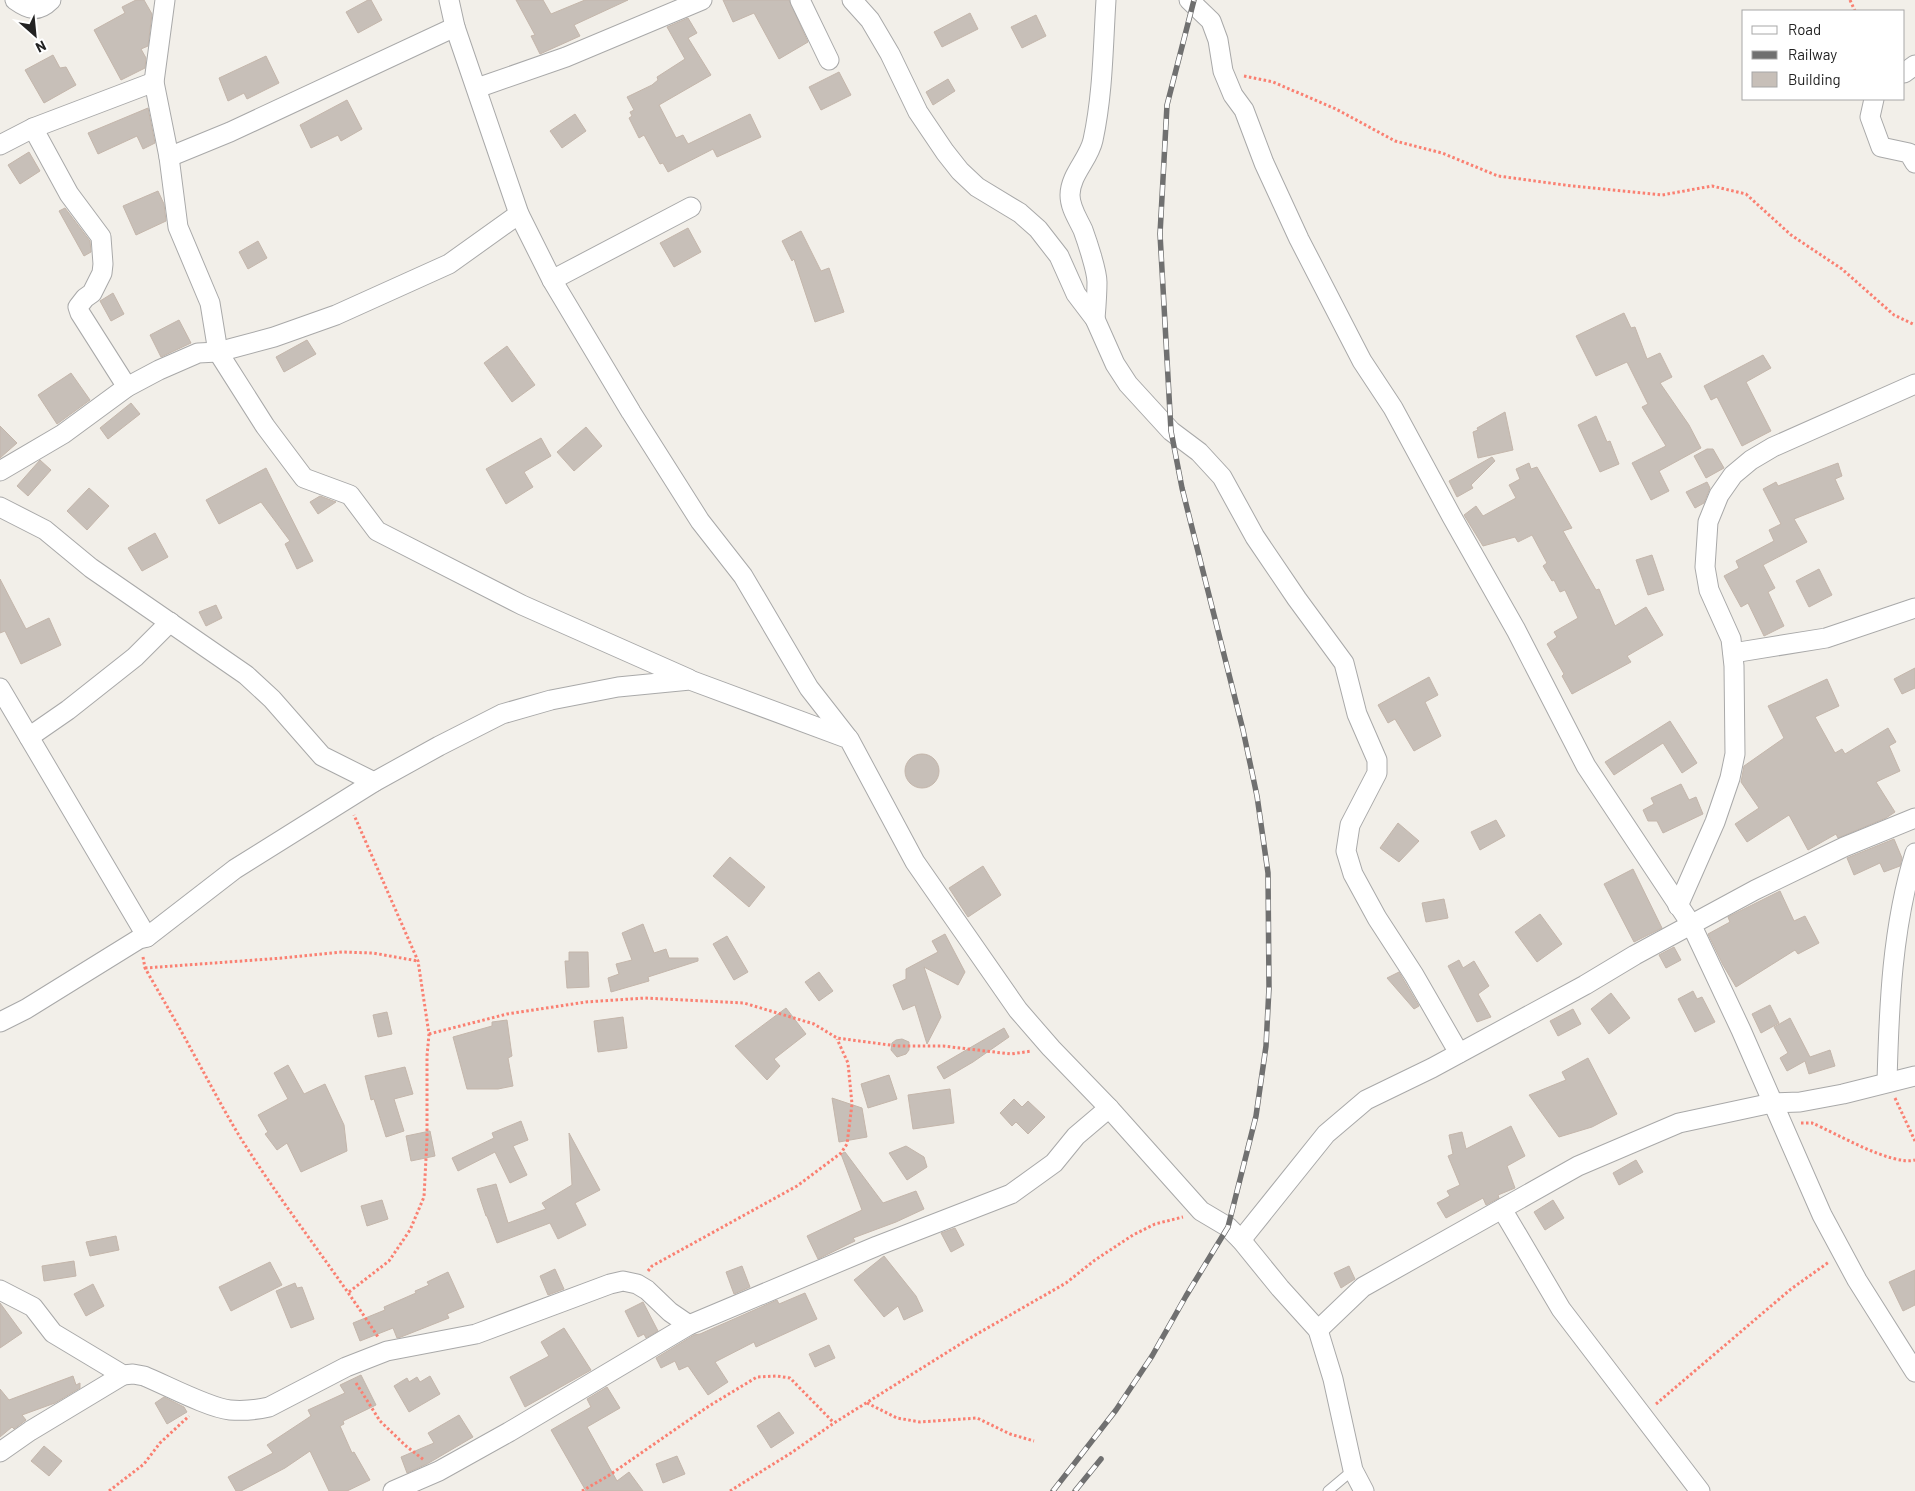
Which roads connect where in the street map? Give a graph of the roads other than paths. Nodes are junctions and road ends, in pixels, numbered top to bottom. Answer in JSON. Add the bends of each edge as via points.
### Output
{"nodes":[{"id":1,"x":15,"y":0,"type":"edge"},
{"id":2,"x":51,"y":0,"type":"edge"},
{"id":3,"x":165,"y":0,"type":"edge"},
{"id":4,"x":449,"y":0,"type":"edge"},
{"id":5,"x":702,"y":0,"type":"edge"},
{"id":6,"x":800,"y":0,"type":"edge"},
{"id":7,"x":852,"y":0,"type":"edge"},
{"id":8,"x":1106,"y":0,"type":"edge"},
{"id":9,"x":1189,"y":0,"type":"edge"},
{"id":10,"x":455,"y":27,"type":"junction"},
{"id":11,"x":829,"y":60,"type":"dead end"},
{"id":12,"x":154,"y":82,"type":"junction"},
{"id":13,"x":477,"y":88,"type":"junction"},
{"id":14,"x":1874,"y":100,"type":"edge"},
{"id":15,"x":33,"y":128,"type":"junction"},
{"id":16,"x":0,"y":145,"type":"edge"},
{"id":17,"x":169,"y":157,"type":"junction"},
{"id":18,"x":1915,"y":163,"type":"edge"},
{"id":19,"x":691,"y":207,"type":"dead end"},
{"id":20,"x":519,"y":214,"type":"junction"},
{"id":21,"x":552,"y":280,"type":"junction"},
{"id":22,"x":1095,"y":320,"type":"junction"},
{"id":23,"x":218,"y":352,"type":"junction"},
{"id":24,"x":1915,"y":384,"type":"edge"},
{"id":25,"x":127,"y":387,"type":"junction"},
{"id":26,"x":0,"y":471,"type":"edge"},
{"id":27,"x":0,"y":507,"type":"edge"},
{"id":28,"x":1915,"y":608,"type":"edge"},
{"id":29,"x":170,"y":622,"type":"junction"},
{"id":30,"x":1733,"y":653,"type":"junction"},
{"id":31,"x":690,"y":680,"type":"junction"},
{"id":32,"x":0,"y":688,"type":"edge"},
{"id":33,"x":29,"y":737,"type":"junction"},
{"id":34,"x":849,"y":739,"type":"junction"},
{"id":35,"x":374,"y":782,"type":"junction"},
{"id":36,"x":1915,"y":818,"type":"edge"},
{"id":37,"x":1915,"y":853,"type":"edge"},
{"id":38,"x":1678,"y":906,"type":"junction"},
{"id":39,"x":1691,"y":924,"type":"junction"},
{"id":40,"x":143,"y":938,"type":"junction"},
{"id":41,"x":0,"y":1022,"type":"edge"},
{"id":42,"x":1459,"y":1053,"type":"junction"},
{"id":43,"x":1915,"y":1076,"type":"edge"},
{"id":44,"x":1887,"y":1082,"type":"junction"},
{"id":45,"x":1772,"y":1103,"type":"junction"},
{"id":46,"x":1109,"y":1108,"type":"junction"},
{"id":47,"x":1502,"y":1209,"type":"junction"},
{"id":48,"x":1241,"y":1240,"type":"junction"},
{"id":49,"x":0,"y":1290,"type":"edge"},
{"id":50,"x":689,"y":1326,"type":"junction"},
{"id":51,"x":1318,"y":1330,"type":"junction"},
{"id":52,"x":1915,"y":1372,"type":"edge"},
{"id":53,"x":123,"y":1375,"type":"junction"},
{"id":54,"x":0,"y":1452,"type":"edge"},
{"id":55,"x":1354,"y":1470,"type":"junction"},
{"id":56,"x":393,"y":1491,"type":"edge"},
{"id":57,"x":1328,"y":1491,"type":"edge"},
{"id":58,"x":1364,"y":1491,"type":"edge"},
{"id":59,"x":1700,"y":1491,"type":"edge"}],
"edges":[{"from":1,"to":2,"type":"street","via":[[36,10]]},
{"from":3,"to":12,"type":"street"},
{"from":4,"to":10,"type":"street"},
{"from":5,"to":13,"type":"street","via":[[566,57]]},
{"from":6,"to":11,"type":"street"},
{"from":7,"to":22,"type":"street","via":[[870,20],[918,112],[945,152],[977,187],[1020,213],[1038,229],[1059,256],[1076,294]]},
{"from":8,"to":22,"type":"street","via":[[1098,117],[1091,149],[1076,172],[1070,194],[1097,280]]},
{"from":9,"to":38,"type":"street","via":[[1211,21],[1223,71],[1233,95],[1244,110],[1294,230],[1362,361],[1393,408],[1516,630],[1586,766]]},
{"from":10,"to":13,"type":"street"},
{"from":10,"to":17,"type":"street"},
{"from":12,"to":15,"type":"street"},
{"from":12,"to":17,"type":"street"},
{"from":13,"to":20,"type":"street"},
{"from":14,"to":18,"type":"street","via":[[1870,117],[1881,147],[1909,153]]},
{"from":15,"to":16,"type":"street"},
{"from":15,"to":25,"type":"street","via":[[69,194],[101,237],[102,273],[92,293],[78,307]]},
{"from":17,"to":23,"type":"street","via":[[178,227],[210,304]]},
{"from":19,"to":21,"type":"street"},
{"from":20,"to":21,"type":"street"},
{"from":20,"to":23,"type":"street","via":[[448,264],[336,315]]},
{"from":21,"to":34,"type":"street","via":[[700,521],[743,576],[810,688]]},
{"from":22,"to":42,"type":"street","via":[[1114,364],[1128,384],[1171,431],[1199,452],[1222,477],[1255,537],[1344,664],[1357,714],[1377,760],[1376,773],[1350,825],[1346,851],[1353,874],[1377,918]]},
{"from":23,"to":25,"type":"street","via":[[198,353]]},
{"from":23,"to":31,"type":"street","via":[[265,426],[304,478],[350,495],[376,531],[522,605]]},
{"from":24,"to":30,"type":"street","via":[[1750,460],[1733,475],[1719,495],[1708,522],[1705,567],[1709,590],[1732,639]]},
{"from":25,"to":26,"type":"street","via":[[63,434]]},
{"from":27,"to":29,"type":"street","via":[[45,530],[91,568]]},
{"from":28,"to":30,"type":"street","via":[[1826,638]]},
{"from":29,"to":33,"type":"street","via":[[135,657]]},
{"from":29,"to":35,"type":"street","via":[[246,675],[272,699],[322,756]]},
{"from":30,"to":38,"type":"street","via":[[1735,754],[1730,778],[1715,822]]},
{"from":31,"to":34,"type":"street"},
{"from":31,"to":35,"type":"street","via":[[618,687],[551,700],[502,714]]},
{"from":32,"to":33,"type":"street"},
{"from":33,"to":40,"type":"street"},
{"from":34,"to":46,"type":"street","via":[[915,862],[1018,1010]]},
{"from":35,"to":40,"type":"street","via":[[235,869]]},
{"from":36,"to":39,"type":"street","via":[[1844,847]]},
{"from":37,"to":44,"type":"street","via":[[1899,926],[1890,999]]},
{"from":38,"to":39,"type":"street"},
{"from":39,"to":42,"type":"street"},
{"from":39,"to":45,"type":"street"},
{"from":40,"to":41,"type":"street"},
{"from":42,"to":48,"type":"street","via":[[1366,1100],[1326,1134]]},
{"from":43,"to":44,"type":"street"},
{"from":44,"to":45,"type":"street","via":[[1835,1096]]},
{"from":45,"to":47,"type":"street","via":[[1679,1123],[1578,1166]]},
{"from":45,"to":52,"type":"street","via":[[1842,1254]]},
{"from":46,"to":48,"type":"street","via":[[1201,1211],[1228,1227]]},
{"from":46,"to":50,"type":"street","via":[[1076,1136],[1054,1163],[1011,1194],[876,1246]]},
{"from":47,"to":51,"type":"street","via":[[1363,1287]]},
{"from":47,"to":59,"type":"street","via":[[1561,1309]]},
{"from":48,"to":51,"type":"street"},
{"from":49,"to":53,"type":"street","via":[[33,1307],[53,1333]]},
{"from":50,"to":53,"type":"street","via":[[647,1290],[623,1281],[476,1334],[387,1351],[346,1367],[269,1407],[256,1410],[229,1410],[144,1376]]},
{"from":50,"to":56,"type":"street","via":[[510,1432],[439,1471]]},
{"from":51,"to":55,"type":"street"},
{"from":53,"to":54,"type":"street"},
{"from":55,"to":57,"type":"lane"},
{"from":55,"to":58,"type":"street"}]}
